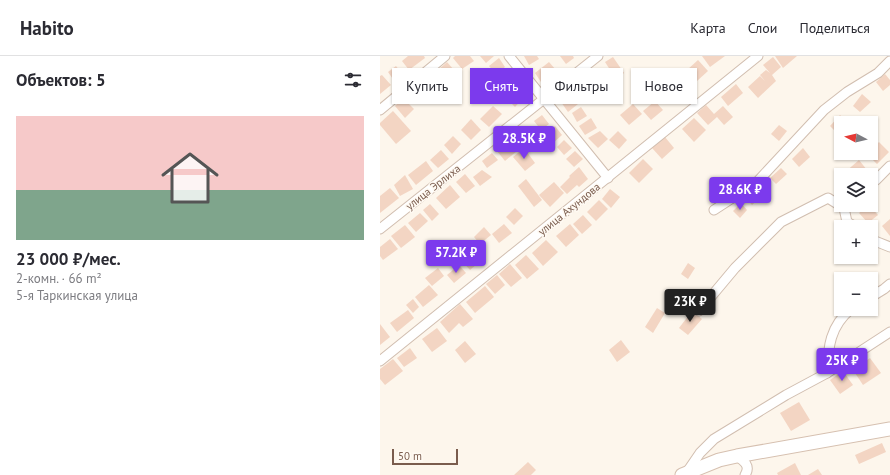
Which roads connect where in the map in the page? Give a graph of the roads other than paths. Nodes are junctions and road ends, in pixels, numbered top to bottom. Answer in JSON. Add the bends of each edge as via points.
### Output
{"nodes":[{"id":1,"x":445,"y":56,"type":"edge"},
{"id":2,"x":510,"y":56,"type":"edge"},
{"id":3,"x":598,"y":56,"type":"edge"},
{"id":4,"x":758,"y":56,"type":"edge"},
{"id":5,"x":890,"y":61,"type":"edge"},
{"id":6,"x":583,"y":68,"type":"edge"},
{"id":7,"x":541,"y":95,"type":"edge"},
{"id":8,"x":541,"y":101,"type":"edge"},
{"id":9,"x":548,"y":104,"type":"edge"},
{"id":10,"x":380,"y":110,"type":"edge"},
{"id":11,"x":890,"y":166,"type":"edge"},
{"id":12,"x":608,"y":178,"type":"junction"},
{"id":13,"x":878,"y":178,"type":"edge"},
{"id":14,"x":714,"y":210,"type":"dead end"},
{"id":15,"x":847,"y":220,"type":"edge"},
{"id":16,"x":380,"y":229,"type":"edge"},
{"id":17,"x":878,"y":242,"type":"edge"},
{"id":18,"x":890,"y":247,"type":"edge"},
{"id":19,"x":890,"y":284,"type":"edge"},
{"id":20,"x":878,"y":293,"type":"edge"},
{"id":21,"x":699,"y":311,"type":"dead end"},
{"id":22,"x":843,"y":316,"type":"edge"},
{"id":23,"x":890,"y":332,"type":"edge"},
{"id":24,"x":380,"y":362,"type":"edge"},
{"id":25,"x":828,"y":373,"type":"junction"},
{"id":26,"x":890,"y":429,"type":"edge"},
{"id":27,"x":737,"y":456,"type":"junction"},
{"id":28,"x":685,"y":473,"type":"edge"},
{"id":29,"x":745,"y":475,"type":"edge"}],
"edges":[{"from":1,"to":10,"type":"street"},
{"from":2,"to":7,"type":"street"},
{"from":3,"to":6,"type":"street","name":"улица Эрлиха"},
{"from":4,"to":12,"type":"street","name":"улица Ахундова"},
{"from":5,"to":14,"type":"street","via":[[878,74],[847,92],[824,110],[757,182]]},
{"from":8,"to":16,"type":"street","name":"улица Эрлиха"},
{"from":9,"to":12,"type":"street"},
{"from":11,"to":13,"type":"street"},
{"from":12,"to":24,"type":"street","name":"улица Ахундова"},
{"from":15,"to":21,"type":"street","via":[[844,208],[828,198],[781,222],[735,268]]},
{"from":17,"to":18,"type":"street"},
{"from":19,"to":20,"type":"street"},
{"from":22,"to":25,"type":"street","via":[[834,328],[830,341]]},
{"from":23,"to":25,"type":"street"},
{"from":25,"to":28,"type":"street","via":[[786,395],[714,439]]},
{"from":26,"to":27,"type":"street"},
{"from":27,"to":28,"type":"street"},
{"from":27,"to":29,"type":"street","via":[[747,464],[748,471]]}]}
